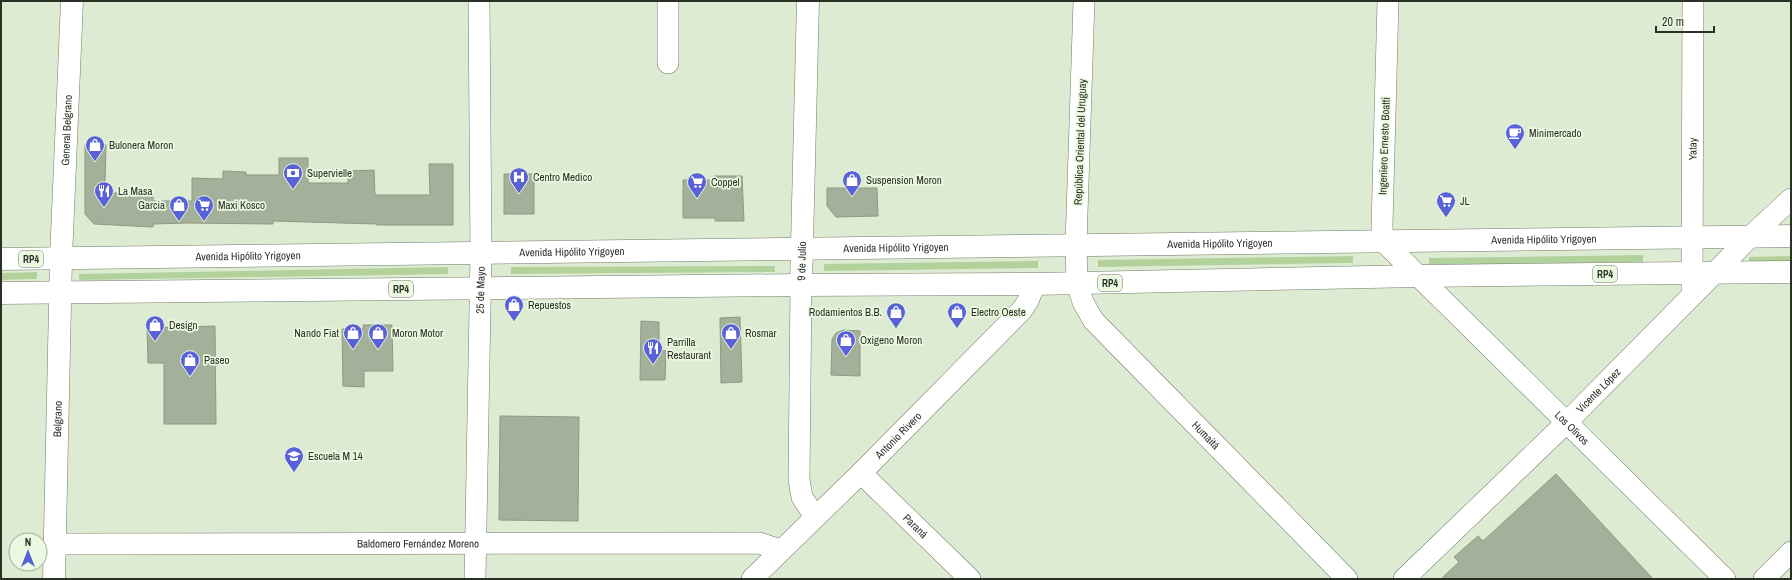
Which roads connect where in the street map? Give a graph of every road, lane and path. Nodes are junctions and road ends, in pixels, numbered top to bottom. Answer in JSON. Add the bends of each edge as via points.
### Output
{"nodes":[{"id":1,"x":72,"y":1,"type":"edge"},
{"id":2,"x":479,"y":1,"type":"edge"},
{"id":3,"x":668,"y":1,"type":"edge"},
{"id":4,"x":808,"y":1,"type":"edge"},
{"id":5,"x":1084,"y":1,"type":"edge"},
{"id":6,"x":1388,"y":1,"type":"edge"},
{"id":7,"x":1693,"y":1,"type":"edge"},
{"id":8,"x":668,"y":63,"type":"dead end"},
{"id":9,"x":1791,"y":199,"type":"edge"},
{"id":10,"x":1691,"y":236,"type":"junction"},
{"id":11,"x":1751,"y":236,"type":"junction"},
{"id":12,"x":1791,"y":236,"type":"edge"},
{"id":13,"x":1384,"y":240,"type":"junction"},
{"id":14,"x":1076,"y":244,"type":"junction"},
{"id":15,"x":802,"y":250,"type":"junction"},
{"id":16,"x":481,"y":253,"type":"junction"},
{"id":17,"x":61,"y":258,"type":"junction"},
{"id":18,"x":1,"y":259,"type":"edge"},
{"id":19,"x":1791,"y":272,"type":"edge"},
{"id":20,"x":1691,"y":273,"type":"junction"},
{"id":21,"x":1715,"y":273,"type":"junction"},
{"id":22,"x":1419,"y":276,"type":"junction"},
{"id":23,"x":1077,"y":283,"type":"junction"},
{"id":24,"x":801,"y":284,"type":"junction"},
{"id":25,"x":1035,"y":284,"type":"junction"},
{"id":26,"x":480,"y":288,"type":"junction"},
{"id":27,"x":61,"y":292,"type":"junction"},
{"id":28,"x":1,"y":293,"type":"edge"},
{"id":29,"x":1692,"y":297,"type":"junction"},
{"id":30,"x":1567,"y":422,"type":"junction"},
{"id":31,"x":861,"y":473,"type":"junction"},
{"id":32,"x":815,"y":517,"type":"junction"},
{"id":33,"x":55,"y":544,"type":"junction"},
{"id":34,"x":475,"y":545,"type":"junction"},
{"id":35,"x":780,"y":550,"type":"junction"},
{"id":36,"x":1791,"y":552,"type":"edge"},
{"id":37,"x":54,"y":579,"type":"edge"},
{"id":38,"x":475,"y":579,"type":"edge"},
{"id":39,"x":752,"y":579,"type":"edge"},
{"id":40,"x":970,"y":579,"type":"edge"},
{"id":41,"x":1347,"y":579,"type":"edge"},
{"id":42,"x":1404,"y":579,"type":"edge"},
{"id":43,"x":1725,"y":579,"type":"edge"},
{"id":44,"x":1764,"y":579,"type":"edge"}],
"edges":[{"from":1,"to":17,"type":"main road","name":"General Belgrano"},
{"from":2,"to":16,"type":"street","name":"25 de Mayo"},
{"from":3,"to":8,"type":"street"},
{"from":4,"to":15,"type":"main road","name":"9 de Julio"},
{"from":5,"to":14,"type":"street","name":"República Oriental del Uruguay"},
{"from":6,"to":13,"type":"street","name":"Ingeniero Ernesto Boatti","via":[[1382,226]]},
{"from":7,"to":10,"type":"street","name":"Yatay"},
{"from":9,"to":11,"type":"street","name":"Vicente López"},
{"from":10,"to":11,"type":"main road","name":"Avenida Hipólito Yrigoyen","number":"RP4"},
{"from":10,"to":13,"type":"main road","name":"Avenida Hipólito Yrigoyen","number":"RP4"},
{"from":10,"to":20,"type":"street","name":"Yatay"},
{"from":11,"to":12,"type":"main road","name":"Avenida Hipólito Yrigoyen","number":"RP4"},
{"from":11,"to":21,"type":"street","name":"Vicente López"},
{"from":13,"to":14,"type":"main road","name":"Avenida Hipólito Yrigoyen","number":"RP4"},
{"from":13,"to":22,"type":"street"},
{"from":14,"to":15,"type":"main road","name":"Avenida Hipólito Yrigoyen","number":"RP4"},
{"from":14,"to":23,"type":"street","name":"República Oriental del Uruguay"},
{"from":15,"to":16,"type":"main road","name":"Avenida Hipólito Yrigoyen","number":"RP4"},
{"from":15,"to":24,"type":"main road","name":"9 de Julio"},
{"from":16,"to":17,"type":"main road","name":"Avenida Hipólito Yrigoyen","number":"RP4"},
{"from":16,"to":26,"type":"street","name":"25 de Mayo"},
{"from":17,"to":18,"type":"main road","name":"Avenida Hipólito Yrigoyen","number":"RP4"},
{"from":17,"to":27,"type":"main road","name":"Belgrano"},
{"from":19,"to":21,"type":"main road","number":"RP4"},
{"from":20,"to":21,"type":"main road","number":"RP4"},
{"from":20,"to":22,"type":"main road","number":"RP4"},
{"from":20,"to":29,"type":"street","name":"Yatay"},
{"from":21,"to":29,"type":"street","name":"Vicente López"},
{"from":22,"to":23,"type":"main road","number":"RP4"},
{"from":22,"to":30,"type":"street","name":"Los Olivos"},
{"from":23,"to":25,"type":"main road","number":"RP4"},
{"from":23,"to":41,"type":"street","name":"Humaitá","via":[[1083,302],[1093,320]]},
{"from":24,"to":25,"type":"main road","number":"RP4"},
{"from":24,"to":26,"type":"main road","number":"RP4"},
{"from":24,"to":32,"type":"street","name":"9 de Julio","via":[[799,480],[802,497]]},
{"from":25,"to":31,"type":"street","name":"Antonio Rivero","via":[[1022,310]]},
{"from":26,"to":27,"type":"main road","number":"RP4"},
{"from":26,"to":34,"type":"street","name":"25 de Mayo"},
{"from":27,"to":28,"type":"main road","number":"RP4"},
{"from":27,"to":33,"type":"main road","name":"Belgrano"},
{"from":29,"to":30,"type":"street","name":"Vicente López"},
{"from":30,"to":42,"type":"street","name":"Vicente López"},
{"from":30,"to":43,"type":"street","name":"Los Olivos"},
{"from":31,"to":32,"type":"street","name":"Antonio Rivero"},
{"from":31,"to":40,"type":"street","name":"Paraná"},
{"from":32,"to":35,"type":"street","name":"Antonio Rivero"},
{"from":33,"to":34,"type":"street","name":"Baldomero Fernández Moreno"},
{"from":33,"to":37,"type":"main road","name":"Belgrano"},
{"from":34,"to":35,"type":"street","name":"Baldomero Fernández Moreno","via":[[759,543]]},
{"from":34,"to":38,"type":"street","name":"25 de Mayo"},
{"from":35,"to":39,"type":"street","name":"Antonio Rivero"},
{"from":36,"to":44,"type":"street"}]}
